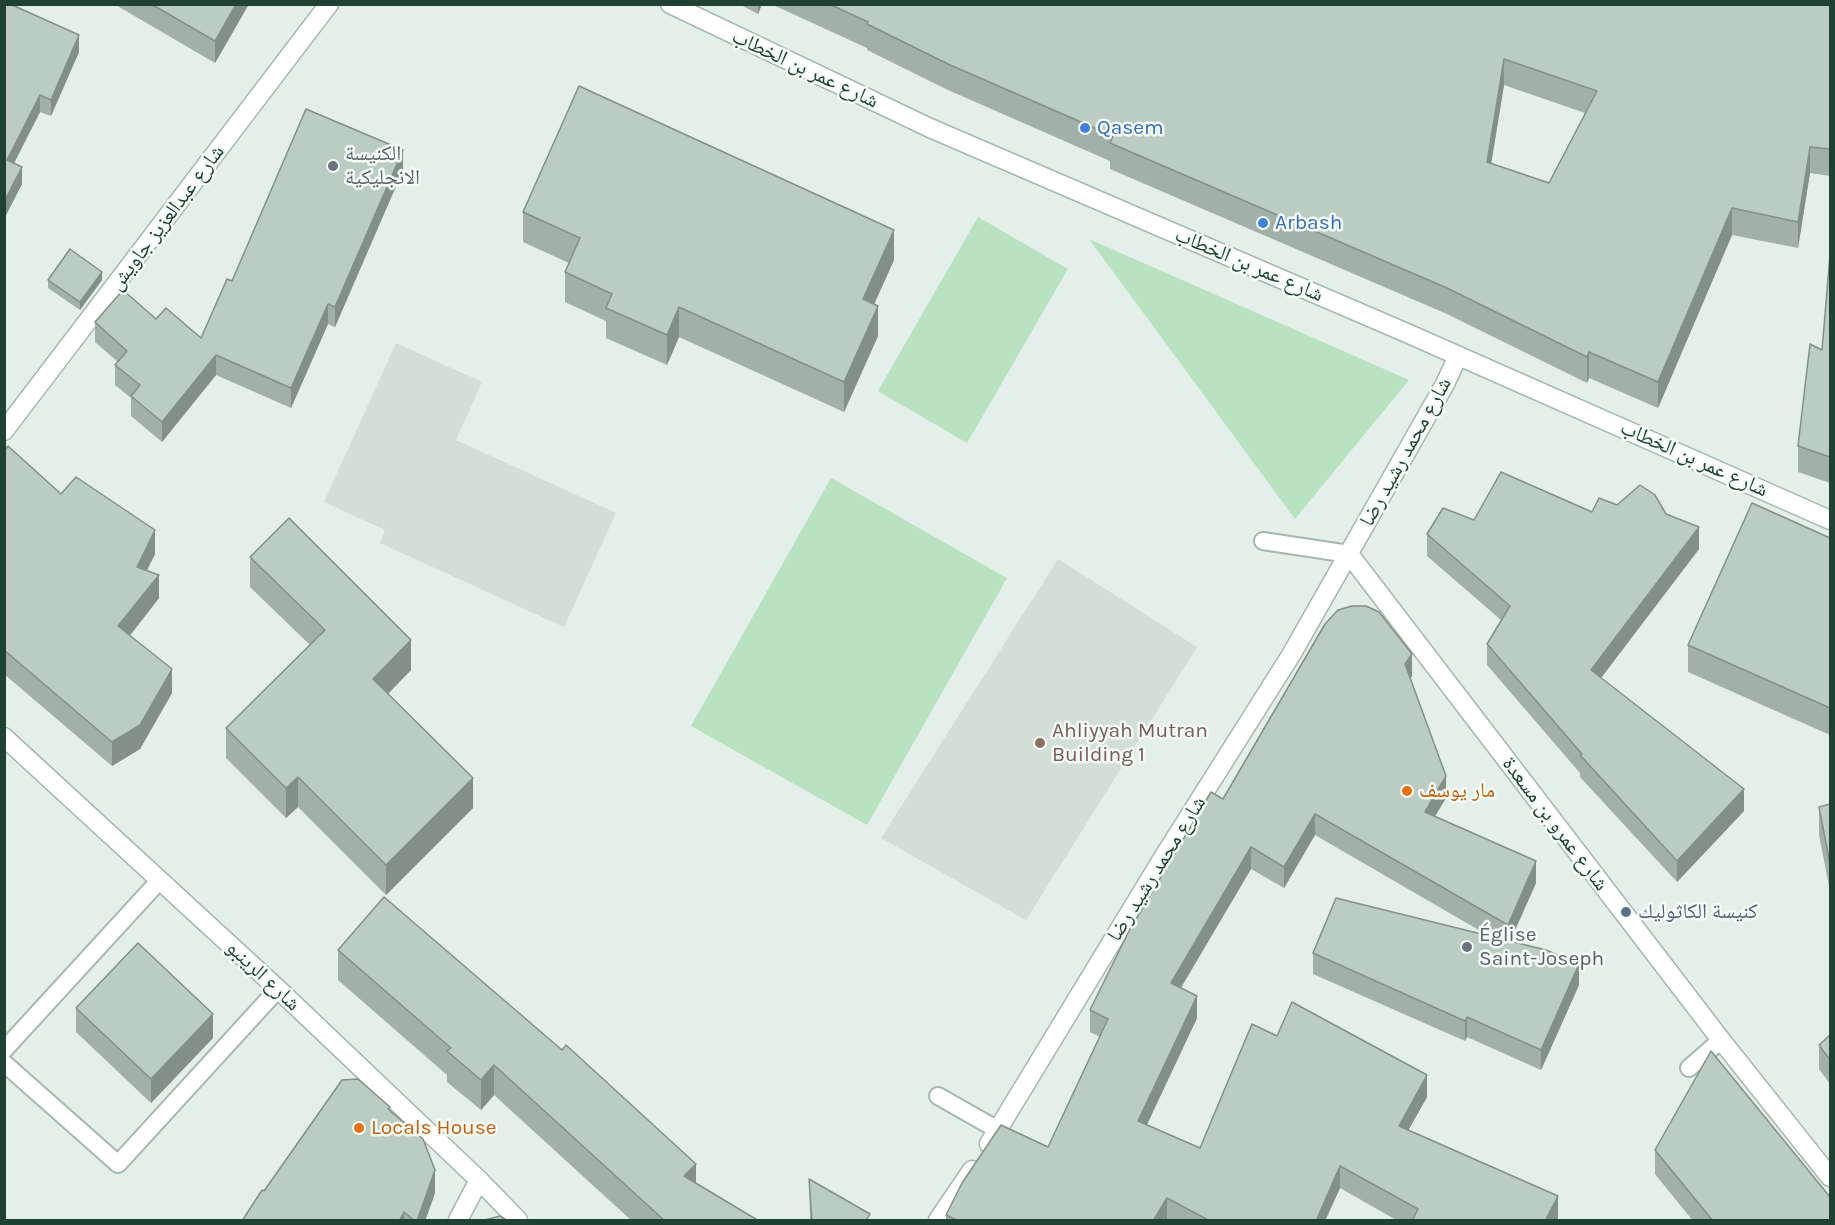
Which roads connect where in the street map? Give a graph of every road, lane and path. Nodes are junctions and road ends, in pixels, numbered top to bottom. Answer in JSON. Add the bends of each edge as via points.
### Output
{"nodes":[{"id":1,"x":329,"y":4,"type":"edge"},
{"id":2,"x":670,"y":4,"type":"edge"},
{"id":3,"x":1458,"y":356,"type":"junction"},
{"id":4,"x":4,"y":431,"type":"edge"},
{"id":5,"x":1830,"y":520,"type":"edge"},
{"id":6,"x":1263,"y":541,"type":"dead end"},
{"id":7,"x":1349,"y":554,"type":"junction"},
{"id":8,"x":4,"y":737,"type":"edge"},
{"id":9,"x":159,"y":881,"type":"junction"},
{"id":10,"x":278,"y":989,"type":"junction"},
{"id":11,"x":1721,"y":1040,"type":"junction"},
{"id":12,"x":4,"y":1050,"type":"edge"},
{"id":13,"x":4,"y":1063,"type":"edge"},
{"id":14,"x":1689,"y":1068,"type":"dead end"},
{"id":15,"x":938,"y":1096,"type":"dead end"},
{"id":16,"x":998,"y":1130,"type":"junction"},
{"id":17,"x":1830,"y":1177,"type":"edge"},
{"id":18,"x":479,"y":1180,"type":"junction"},
{"id":19,"x":458,"y":1221,"type":"edge"},
{"id":20,"x":518,"y":1221,"type":"edge"},
{"id":21,"x":938,"y":1221,"type":"edge"}],
"edges":[{"from":1,"to":4,"type":"street","name":"شارع عبدالعزيز جاويش"},
{"from":2,"to":3,"type":"street","name":"شارع عمر بن الخطاب","via":[[930,128]]},
{"from":3,"to":5,"type":"street","name":"شارع عمر بن الخطاب"},
{"from":3,"to":7,"type":"street","name":"شارع محمد رشيد رضا"},
{"from":6,"to":7,"type":"lane"},
{"from":7,"to":11,"type":"street","name":"شارع عمرو بن مسعدة"},
{"from":7,"to":16,"type":"street","name":"شارع محمد رشيد رضا","via":[[1291,655]]},
{"from":8,"to":9,"type":"street","name":"شارع الرينبو"},
{"from":9,"to":10,"type":"street","name":"شارع الرينبو"},
{"from":9,"to":12,"type":"lane"},
{"from":10,"to":13,"type":"lane","via":[[118,1164]]},
{"from":10,"to":18,"type":"street","name":"شارع الرينبو"},
{"from":11,"to":14,"type":"lane"},
{"from":11,"to":17,"type":"street","name":"شارع عمرو بن مسعدة"},
{"from":15,"to":16,"type":"lane"},
{"from":16,"to":21,"type":"street","name":"شارع محمد رشيد رضا"},
{"from":18,"to":19,"type":"street"},
{"from":18,"to":20,"type":"street","name":"شارع الرينبو"}]}
